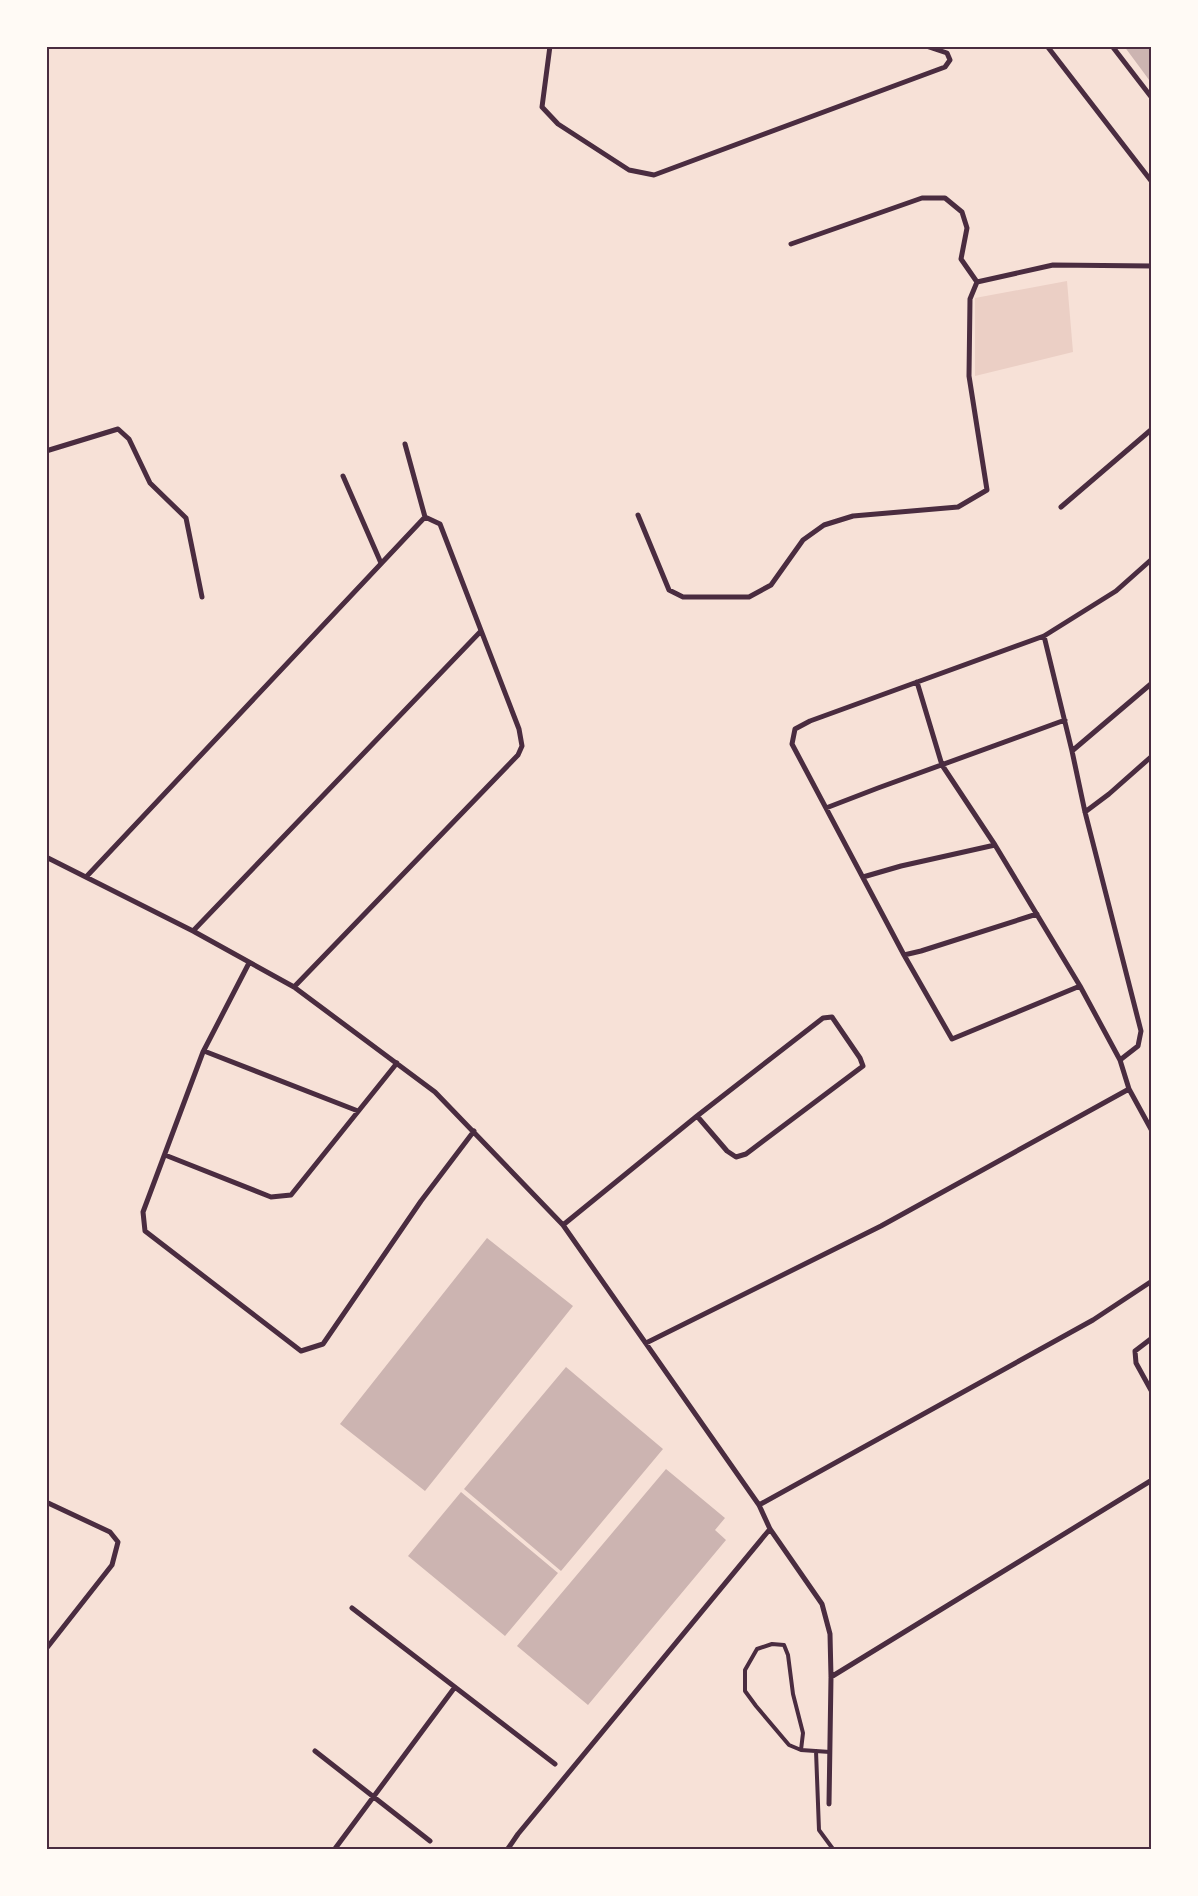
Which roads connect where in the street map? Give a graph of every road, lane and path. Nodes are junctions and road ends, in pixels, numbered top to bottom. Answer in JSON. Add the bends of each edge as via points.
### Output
{"nodes":[{"id":1,"x":550,"y":46,"type":"edge"},
{"id":2,"x":926,"y":46,"type":"edge"},
{"id":3,"x":1047,"y":46,"type":"edge"},
{"id":4,"x":1112,"y":46,"type":"edge"},
{"id":5,"x":1152,"y":98,"type":"edge"},
{"id":6,"x":1152,"y":182,"type":"edge"},
{"id":7,"x":791,"y":244,"type":"dead end"},
{"id":8,"x":1152,"y":266,"type":"edge"},
{"id":9,"x":977,"y":282,"type":"junction"},
{"id":10,"x":1152,"y":429,"type":"edge"},
{"id":11,"x":405,"y":444,"type":"dead end"},
{"id":12,"x":46,"y":451,"type":"edge"},
{"id":13,"x":343,"y":476,"type":"dead end"},
{"id":14,"x":1061,"y":507,"type":"dead end"},
{"id":15,"x":638,"y":515,"type":"dead end"},
{"id":16,"x":425,"y":518,"type":"junction"},
{"id":17,"x":1152,"y":559,"type":"edge"},
{"id":18,"x":381,"y":563,"type":"junction"},
{"id":19,"x":202,"y":597,"type":"dead end"},
{"id":20,"x":481,"y":631,"type":"junction"},
{"id":21,"x":1044,"y":636,"type":"junction"},
{"id":22,"x":917,"y":682,"type":"junction"},
{"id":23,"x":1152,"y":683,"type":"edge"},
{"id":24,"x":1065,"y":720,"type":"junction"},
{"id":25,"x":1072,"y":751,"type":"junction"},
{"id":26,"x":1152,"y":756,"type":"edge"},
{"id":27,"x":942,"y":765,"type":"junction"},
{"id":28,"x":826,"y":808,"type":"junction"},
{"id":29,"x":1085,"y":812,"type":"junction"},
{"id":30,"x":995,"y":844,"type":"junction"},
{"id":31,"x":46,"y":857,"type":"edge"},
{"id":32,"x":87,"y":876,"type":"junction"},
{"id":33,"x":863,"y":877,"type":"junction"},
{"id":34,"x":1037,"y":914,"type":"junction"},
{"id":35,"x":193,"y":931,"type":"junction"},
{"id":36,"x":904,"y":954,"type":"junction"},
{"id":37,"x":249,"y":963,"type":"junction"},
{"id":38,"x":1080,"y":986,"type":"junction"},
{"id":39,"x":294,"y":987,"type":"junction"},
{"id":40,"x":204,"y":1051,"type":"junction"},
{"id":41,"x":1120,"y":1060,"type":"junction"},
{"id":42,"x":397,"y":1063,"type":"junction"},
{"id":43,"x":1129,"y":1089,"type":"junction"},
{"id":44,"x":358,"y":1111,"type":"junction"},
{"id":45,"x":697,"y":1116,"type":"junction"},
{"id":46,"x":474,"y":1131,"type":"junction"},
{"id":47,"x":1152,"y":1131,"type":"edge"},
{"id":48,"x":165,"y":1155,"type":"junction"},
{"id":49,"x":563,"y":1225,"type":"junction"},
{"id":50,"x":1152,"y":1281,"type":"edge"},
{"id":51,"x":1152,"y":1338,"type":"edge"},
{"id":52,"x":646,"y":1343,"type":"junction"},
{"id":53,"x":1152,"y":1392,"type":"edge"},
{"id":54,"x":1152,"y":1480,"type":"edge"},
{"id":55,"x":46,"y":1502,"type":"edge"},
{"id":56,"x":759,"y":1505,"type":"junction"},
{"id":57,"x":770,"y":1529,"type":"junction"},
{"id":58,"x":352,"y":1608,"type":"dead end"},
{"id":59,"x":46,"y":1649,"type":"edge"},
{"id":60,"x":831,"y":1677,"type":"junction"},
{"id":61,"x":456,"y":1687,"type":"junction"},
{"id":62,"x":801,"y":1750,"type":"junction"},
{"id":63,"x":316,"y":1751,"type":"dead end"},
{"id":64,"x":816,"y":1751,"type":"junction"},
{"id":65,"x":830,"y":1752,"type":"junction"},
{"id":66,"x":554,"y":1764,"type":"dead end"},
{"id":67,"x":374,"y":1797,"type":"junction"},
{"id":68,"x":829,"y":1804,"type":"dead end"},
{"id":69,"x":430,"y":1841,"type":"dead end"},
{"id":70,"x":833,"y":1849,"type":"edge"},
{"id":71,"x":334,"y":1850,"type":"edge"},
{"id":72,"x":507,"y":1850,"type":"edge"}],
"edges":[{"from":1,"to":2,"type":"street","via":[[542,107],[558,124],[629,170],[654,175],[945,67],[950,60],[947,53]]},
{"from":3,"to":6,"type":"street"},
{"from":4,"to":5,"type":"street"},
{"from":7,"to":9,"type":"street","via":[[922,198],[946,198],[962,212],[967,228],[961,259]]},
{"from":8,"to":9,"type":"street","via":[[1053,265]]},
{"from":9,"to":15,"type":"street","via":[[970,299],[969,376],[987,490],[958,507],[852,516],[824,525],[803,540],[771,585],[749,597],[682,597],[669,590]]},
{"from":10,"to":14,"type":"street"},
{"from":11,"to":16,"type":"street"},
{"from":12,"to":19,"type":"street","via":[[118,429],[128,439],[150,483],[186,518]]},
{"from":13,"to":18,"type":"street"},
{"from":16,"to":18,"type":"street"},
{"from":16,"to":20,"type":"street","via":[[440,524]]},
{"from":17,"to":21,"type":"street","via":[[1116,591]]},
{"from":18,"to":32,"type":"street"},
{"from":20,"to":35,"type":"street"},
{"from":20,"to":39,"type":"street","via":[[519,729],[522,746],[518,755]]},
{"from":21,"to":22,"type":"street"},
{"from":21,"to":24,"type":"street"},
{"from":22,"to":27,"type":"street"},
{"from":22,"to":28,"type":"street","via":[[795,729],[792,744]]},
{"from":23,"to":25,"type":"street"},
{"from":24,"to":25,"type":"street"},
{"from":24,"to":27,"type":"street"},
{"from":25,"to":29,"type":"street"},
{"from":26,"to":29,"type":"street"},
{"from":27,"to":28,"type":"street"},
{"from":27,"to":30,"type":"street"},
{"from":28,"to":33,"type":"street"},
{"from":29,"to":41,"type":"street","via":[[1141,1031],[1138,1046]]},
{"from":30,"to":33,"type":"street"},
{"from":30,"to":34,"type":"street"},
{"from":31,"to":32,"type":"street"},
{"from":32,"to":35,"type":"street"},
{"from":33,"to":36,"type":"street"},
{"from":34,"to":36,"type":"street"},
{"from":34,"to":38,"type":"street"},
{"from":35,"to":37,"type":"street"},
{"from":36,"to":38,"type":"street","via":[[952,1039]]},
{"from":37,"to":39,"type":"street"},
{"from":37,"to":40,"type":"street"},
{"from":38,"to":41,"type":"street"},
{"from":39,"to":42,"type":"street"},
{"from":40,"to":44,"type":"street"},
{"from":40,"to":48,"type":"street"},
{"from":41,"to":43,"type":"street"},
{"from":42,"to":44,"type":"street"},
{"from":42,"to":46,"type":"street","via":[[435,1092]]},
{"from":43,"to":47,"type":"street"},
{"from":43,"to":52,"type":"street","via":[[881,1226]]},
{"from":44,"to":48,"type":"street","via":[[291,1194],[271,1197]]},
{"from":45,"to":45,"type":"street","via":[[822,1018],[832,1017],[863,1066],[746,1154],[736,1158]]},
{"from":45,"to":49,"type":"street"},
{"from":46,"to":48,"type":"street","via":[[421,1201],[323,1344],[301,1351],[145,1231],[143,1212]]},
{"from":46,"to":49,"type":"street"},
{"from":49,"to":52,"type":"street"},
{"from":50,"to":56,"type":"street","via":[[1093,1320]]},
{"from":51,"to":53,"type":"street","via":[[1135,1351],[1136,1363]]},
{"from":52,"to":56,"type":"street"},
{"from":54,"to":60,"type":"street"},
{"from":55,"to":59,"type":"street","via":[[110,1532],[118,1542],[112,1565]]},
{"from":56,"to":57,"type":"street"},
{"from":57,"to":60,"type":"street","via":[[822,1604],[830,1634]]},
{"from":57,"to":72,"type":"street"},
{"from":58,"to":61,"type":"street"},
{"from":60,"to":65,"type":"street"},
{"from":61,"to":66,"type":"street"},
{"from":61,"to":67,"type":"street"},
{"from":62,"to":62,"type":"lane","via":[[803,1733],[784,1645],[772,1644],[757,1649],[745,1670],[746,1691],[789,1745]]},
{"from":62,"to":64,"type":"lane"},
{"from":63,"to":67,"type":"street"},
{"from":64,"to":65,"type":"lane"},
{"from":64,"to":70,"type":"lane","via":[[819,1830]]},
{"from":65,"to":68,"type":"street"},
{"from":67,"to":69,"type":"street"},
{"from":67,"to":71,"type":"street"}]}
